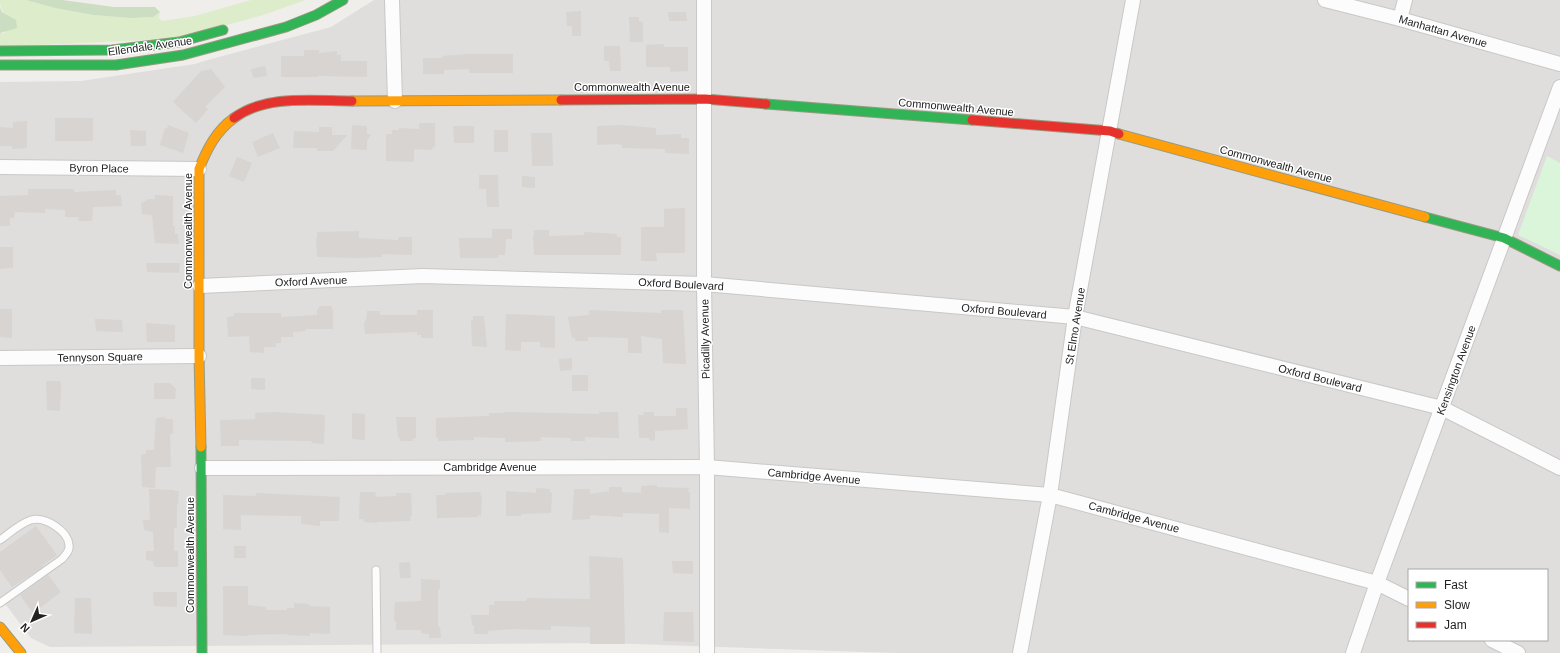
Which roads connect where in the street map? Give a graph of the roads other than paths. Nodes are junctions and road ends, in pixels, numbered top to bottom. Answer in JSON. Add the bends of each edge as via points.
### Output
{"nodes":[{"id":1,"x":343,"y":0,"type":"edge"},
{"id":2,"x":392,"y":0,"type":"edge"},
{"id":3,"x":704,"y":0,"type":"edge"},
{"id":4,"x":1133,"y":0,"type":"edge"},
{"id":5,"x":1325,"y":0,"type":"edge"},
{"id":6,"x":1406,"y":0,"type":"edge"},
{"id":7,"x":1400,"y":19,"type":"junction"},
{"id":8,"x":233,"y":28,"type":"dead end"},
{"id":9,"x":0,"y":51,"type":"edge"},
{"id":10,"x":1560,"y":64,"type":"edge"},
{"id":11,"x":0,"y":65,"type":"edge"},
{"id":12,"x":1560,"y":87,"type":"edge"},
{"id":13,"x":705,"y":99,"type":"junction"},
{"id":14,"x":395,"y":101,"type":"junction"},
{"id":15,"x":1110,"y":131,"type":"junction"},
{"id":16,"x":0,"y":167,"type":"edge"},
{"id":17,"x":199,"y":169,"type":"junction"},
{"id":18,"x":1504,"y":238,"type":"junction"},
{"id":19,"x":1560,"y":266,"type":"edge"},
{"id":20,"x":423,"y":276,"type":"joint"},
{"id":21,"x":704,"y":284,"type":"junction"},
{"id":22,"x":200,"y":286,"type":"junction"},
{"id":23,"x":1076,"y":317,"type":"junction"},
{"id":24,"x":199,"y":356,"type":"junction"},
{"id":25,"x":0,"y":358,"type":"edge"},
{"id":26,"x":1442,"y":408,"type":"junction"},
{"id":27,"x":707,"y":467,"type":"junction"},
{"id":28,"x":202,"y":468,"type":"junction"},
{"id":29,"x":1560,"y":468,"type":"edge"},
{"id":30,"x":1050,"y":494,"type":"junction"},
{"id":31,"x":0,"y":540,"type":"edge"},
{"id":32,"x":376,"y":570,"type":"dead end"},
{"id":33,"x":1376,"y":583,"type":"junction"},
{"id":34,"x":1408,"y":599,"type":"edge"},
{"id":35,"x":0,"y":603,"type":"edge"},
{"id":36,"x":0,"y":627,"type":"edge"},
{"id":37,"x":1494,"y":641,"type":"edge"},
{"id":38,"x":21,"y":653,"type":"edge"},
{"id":39,"x":202,"y":653,"type":"edge"},
{"id":40,"x":377,"y":653,"type":"edge"},
{"id":41,"x":707,"y":653,"type":"edge"},
{"id":42,"x":1020,"y":653,"type":"edge"},
{"id":43,"x":1353,"y":653,"type":"edge"},
{"id":44,"x":1518,"y":653,"type":"edge"}],
"edges":[{"from":1,"to":11,"type":"street","name":"Ellendale Avenue","via":[[286,27],[183,55],[116,65]]},
{"from":2,"to":14,"type":"street"},
{"from":3,"to":13,"type":"street","name":"Picadilly Avenue"},
{"from":4,"to":15,"type":"street","name":"St Elmo Avenue"},
{"from":5,"to":7,"type":"street","name":"Manhattan Avenue"},
{"from":6,"to":7,"type":"street"},
{"from":7,"to":10,"type":"street","name":"Manhattan Avenue"},
{"from":8,"to":9,"type":"street","name":"Ellendale Avenue","via":[[179,42],[112,50]]},
{"from":12,"to":18,"type":"street","name":"Kensington Avenue"},
{"from":13,"to":14,"type":"street","name":"Commonwealth Avenue"},
{"from":13,"to":15,"type":"street","name":"Commonwealth Avenue"},
{"from":13,"to":21,"type":"street","name":"Picadilly Avenue"},
{"from":14,"to":17,"type":"street","name":"Commonwealth Avenue","via":[[275,101],[256,106],[240,112],[218,131],[210,142]]},
{"from":15,"to":18,"type":"street","name":"Commonwealth Avenue"},
{"from":15,"to":23,"type":"street","name":"St Elmo Avenue"},
{"from":16,"to":17,"type":"street","name":"Byron Place"},
{"from":17,"to":22,"type":"street","name":"Commonwealth Avenue"},
{"from":18,"to":19,"type":"street","name":"Commonwealth Avenue"},
{"from":18,"to":26,"type":"street","name":"Kensington Avenue"},
{"from":20,"to":21,"type":"street","name":"Oxford Boulevard"},
{"from":20,"to":22,"type":"street","name":"Oxford Avenue"},
{"from":21,"to":23,"type":"street","name":"Oxford Boulevard"},
{"from":21,"to":27,"type":"street","name":"Picadilly Avenue"},
{"from":22,"to":24,"type":"street","name":"Commonwealth Avenue"},
{"from":23,"to":26,"type":"street","name":"Oxford Boulevard"},
{"from":23,"to":30,"type":"street","name":"St Elmo Avenue"},
{"from":24,"to":25,"type":"street","name":"Tennyson Square"},
{"from":24,"to":28,"type":"street","name":"Commonwealth Avenue"},
{"from":26,"to":29,"type":"street","name":"Oxford Boulevard"},
{"from":26,"to":33,"type":"street","name":"Kensington Avenue"},
{"from":27,"to":28,"type":"street","name":"Cambridge Avenue"},
{"from":27,"to":30,"type":"street","name":"Cambridge Avenue"},
{"from":27,"to":41,"type":"street","name":"Picadilly Avenue"},
{"from":28,"to":39,"type":"street","name":"Commonwealth Avenue"},
{"from":30,"to":33,"type":"street","name":"Cambridge Avenue"},
{"from":30,"to":42,"type":"street","name":"St Elmo Avenue"},
{"from":31,"to":35,"type":"lane","via":[[18,526],[41,519],[60,529],[69,544],[69,551],[62,558]]},
{"from":32,"to":40,"type":"lane"},
{"from":33,"to":34,"type":"street","name":"Cambridge Avenue"},
{"from":33,"to":43,"type":"street","name":"Kensington Avenue"},
{"from":36,"to":38,"type":"street"},
{"from":37,"to":44,"type":"street"}]}
